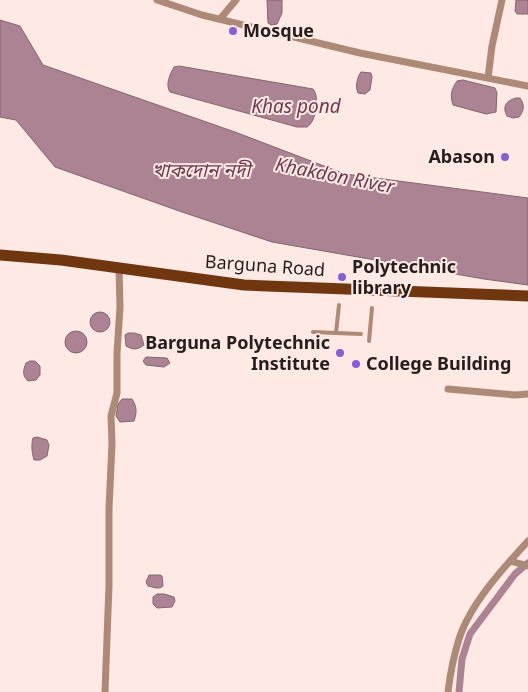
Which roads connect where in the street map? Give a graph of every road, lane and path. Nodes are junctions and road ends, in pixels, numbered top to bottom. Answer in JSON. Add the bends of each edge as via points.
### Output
{"nodes":[{"id":1,"x":157,"y":0,"type":"edge"},
{"id":2,"x":236,"y":0,"type":"edge"},
{"id":3,"x":502,"y":0,"type":"edge"},
{"id":4,"x":220,"y":19,"type":"junction"},
{"id":5,"x":488,"y":78,"type":"junction"},
{"id":6,"x":528,"y":86,"type":"edge"},
{"id":7,"x":0,"y":255,"type":"edge"},
{"id":8,"x":119,"y":268,"type":"junction"},
{"id":9,"x":528,"y":296,"type":"edge"},
{"id":10,"x":339,"y":305,"type":"dead end"},
{"id":11,"x":372,"y":308,"type":"dead end"},
{"id":12,"x":313,"y":332,"type":"dead end"},
{"id":13,"x":336,"y":333,"type":"junction"},
{"id":14,"x":361,"y":334,"type":"dead end"},
{"id":15,"x":369,"y":342,"type":"dead end"},
{"id":16,"x":448,"y":389,"type":"dead end"},
{"id":17,"x":528,"y":394,"type":"edge"},
{"id":18,"x":528,"y":541,"type":"edge"},
{"id":19,"x":510,"y":561,"type":"junction"},
{"id":20,"x":528,"y":566,"type":"edge"},
{"id":21,"x":104,"y":692,"type":"edge"},
{"id":22,"x":448,"y":692,"type":"edge"}],
"edges":[{"from":1,"to":4,"type":"street"},
{"from":2,"to":4,"type":"street"},
{"from":3,"to":5,"type":"street"},
{"from":4,"to":5,"type":"street","via":[[360,53]]},
{"from":5,"to":6,"type":"street"},
{"from":7,"to":8,"type":"main road","name":"Barguna Road"},
{"from":8,"to":9,"type":"main road","name":"Barguna Road","via":[[244,285]]},
{"from":8,"to":21,"type":"street","via":[[117,393],[111,416]]},
{"from":10,"to":13,"type":"lane"},
{"from":11,"to":15,"type":"lane"},
{"from":12,"to":13,"type":"lane"},
{"from":13,"to":14,"type":"lane"},
{"from":16,"to":17,"type":"street"},
{"from":18,"to":19,"type":"street"},
{"from":19,"to":20,"type":"street"},
{"from":19,"to":22,"type":"street","via":[[466,623],[459,638]]}]}
